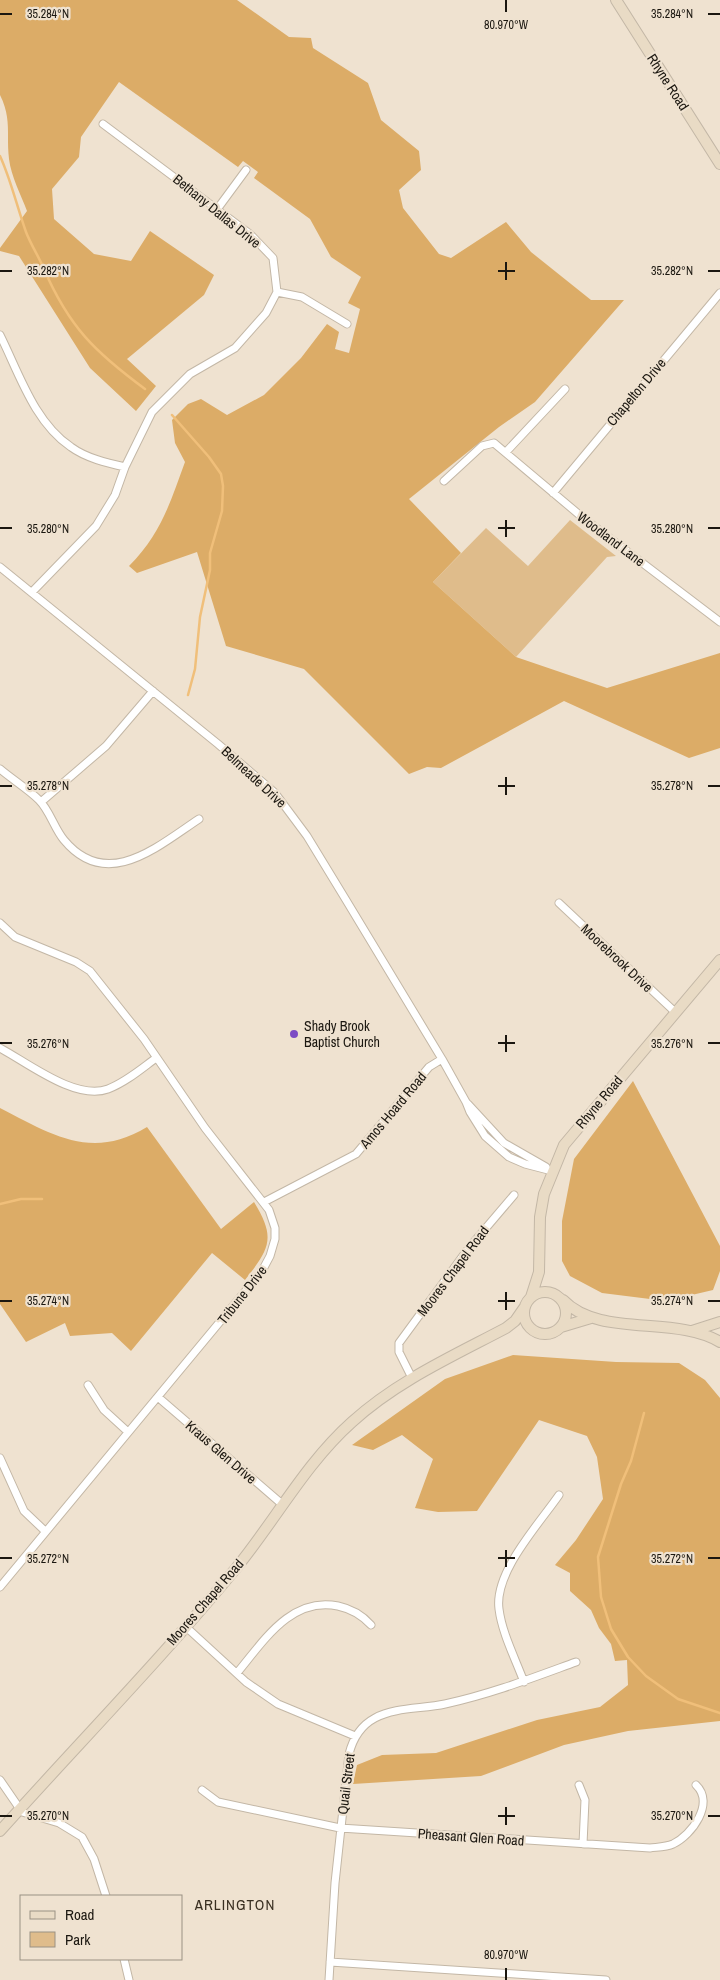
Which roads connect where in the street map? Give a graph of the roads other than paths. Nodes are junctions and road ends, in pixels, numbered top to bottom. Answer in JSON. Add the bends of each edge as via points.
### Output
{"nodes":[{"id":1,"x":616,"y":0,"type":"edge"},
{"id":2,"x":103,"y":124,"type":"dead end"},
{"id":3,"x":720,"y":164,"type":"edge"},
{"id":4,"x":246,"y":170,"type":"dead end"},
{"id":5,"x":218,"y":208,"type":"junction"},
{"id":6,"x":278,"y":292,"type":"junction"},
{"id":7,"x":720,"y":293,"type":"edge"},
{"id":8,"x":347,"y":324,"type":"dead end"},
{"id":9,"x":0,"y":335,"type":"edge"},
{"id":10,"x":565,"y":389,"type":"dead end"},
{"id":11,"x":506,"y":452,"type":"junction"},
{"id":12,"x":125,"y":467,"type":"junction"},
{"id":13,"x":444,"y":481,"type":"dead end"},
{"id":14,"x":553,"y":493,"type":"junction"},
{"id":15,"x":0,"y":566,"type":"edge"},
{"id":16,"x":32,"y":592,"type":"junction"},
{"id":17,"x":720,"y":622,"type":"edge"},
{"id":18,"x":153,"y":691,"type":"junction"},
{"id":19,"x":0,"y":769,"type":"edge"},
{"id":20,"x":41,"y":802,"type":"junction"},
{"id":21,"x":198,"y":819,"type":"dead end"},
{"id":22,"x":559,"y":903,"type":"dead end"},
{"id":23,"x":0,"y":924,"type":"edge"},
{"id":24,"x":720,"y":960,"type":"edge"},
{"id":25,"x":675,"y":1012,"type":"junction"},
{"id":26,"x":0,"y":1048,"type":"edge"},
{"id":27,"x":156,"y":1058,"type":"junction"},
{"id":28,"x":442,"y":1059,"type":"junction"},
{"id":29,"x":552,"y":1171,"type":"junction"},
{"id":30,"x":514,"y":1195,"type":"dead end"},
{"id":31,"x":264,"y":1202,"type":"junction"},
{"id":32,"x":539,"y":1272,"type":"junction"},
{"id":33,"x":531,"y":1296,"type":"junction"},
{"id":34,"x":560,"y":1298,"type":"junction"},
{"id":35,"x":524,"y":1308,"type":"junction"},
{"id":36,"x":592,"y":1318,"type":"junction"},
{"id":37,"x":720,"y":1322,"type":"edge"},
{"id":38,"x":562,"y":1327,"type":"junction"},
{"id":39,"x":720,"y":1327,"type":"edge"},
{"id":40,"x":506,"y":1328,"type":"junction"},
{"id":41,"x":692,"y":1331,"type":"junction"},
{"id":42,"x":535,"y":1332,"type":"junction"},
{"id":43,"x":720,"y":1336,"type":"edge"},
{"id":44,"x":720,"y":1342,"type":"edge"},
{"id":45,"x":412,"y":1378,"type":"junction"},
{"id":46,"x":88,"y":1385,"type":"dead end"},
{"id":47,"x":159,"y":1398,"type":"junction"},
{"id":48,"x":128,"y":1432,"type":"junction"},
{"id":49,"x":0,"y":1458,"type":"edge"},
{"id":50,"x":559,"y":1495,"type":"dead end"},
{"id":51,"x":283,"y":1505,"type":"junction"},
{"id":52,"x":45,"y":1532,"type":"junction"},
{"id":53,"x":0,"y":1586,"type":"edge"},
{"id":54,"x":371,"y":1625,"type":"dead end"},
{"id":55,"x":185,"y":1626,"type":"junction"},
{"id":56,"x":576,"y":1662,"type":"dead end"},
{"id":57,"x":237,"y":1673,"type":"junction"},
{"id":58,"x":524,"y":1682,"type":"junction"},
{"id":59,"x":355,"y":1736,"type":"junction"},
{"id":60,"x":0,"y":1780,"type":"edge"},
{"id":61,"x":579,"y":1785,"type":"dead end"},
{"id":62,"x":696,"y":1785,"type":"dead end"},
{"id":63,"x":202,"y":1790,"type":"dead end"},
{"id":64,"x":20,"y":1810,"type":"junction"},
{"id":65,"x":340,"y":1828,"type":"junction"},
{"id":66,"x":0,"y":1831,"type":"edge"},
{"id":67,"x":583,"y":1844,"type":"junction"},
{"id":68,"x":106,"y":1895,"type":"edge"},
{"id":69,"x":124,"y":1960,"type":"edge"},
{"id":70,"x":330,"y":1962,"type":"junction"},
{"id":71,"x":129,"y":1980,"type":"edge"},
{"id":72,"x":329,"y":1980,"type":"edge"},
{"id":73,"x":606,"y":1980,"type":"edge"}],
"edges":[{"from":1,"to":3,"type":"main road","name":"Rhyne Road"},
{"from":2,"to":5,"type":"street","name":"Bethany Dallas Drive"},
{"from":4,"to":5,"type":"street"},
{"from":5,"to":6,"type":"street","name":"Bethany Dallas Drive","via":[[273,258]]},
{"from":6,"to":8,"type":"street","via":[[302,297]]},
{"from":6,"to":12,"type":"street","via":[[266,314],[235,348],[190,374],[152,412]]},
{"from":7,"to":14,"type":"street","name":"Chapelton Drive"},
{"from":9,"to":12,"type":"street","via":[[39,414],[58,436],[71,448]]},
{"from":10,"to":11,"type":"street"},
{"from":11,"to":13,"type":"street","name":"Woodland Lane","via":[[494,443],[486,444]]},
{"from":11,"to":14,"type":"street","name":"Woodland Lane"},
{"from":12,"to":16,"type":"street","via":[[116,495],[96,526]]},
{"from":14,"to":17,"type":"street","name":"Woodland Lane"},
{"from":15,"to":16,"type":"street","name":"Belmeade Drive"},
{"from":16,"to":18,"type":"street","name":"Belmeade Drive"},
{"from":18,"to":20,"type":"street","via":[[106,746]]},
{"from":18,"to":28,"type":"street","name":"Belmeade Drive","via":[[266,784],[291,813]]},
{"from":19,"to":20,"type":"street"},
{"from":20,"to":21,"type":"street","via":[[64,840],[74,850],[92,860],[115,864],[144,855]]},
{"from":22,"to":25,"type":"street","name":"Moorebrook Drive"},
{"from":23,"to":27,"type":"street","name":"Tribune Drive","via":[[15,937],[90,970]]},
{"from":24,"to":25,"type":"main road","name":"Rhyne Road"},
{"from":25,"to":29,"type":"main road","name":"Rhyne Road","via":[[564,1145]]},
{"from":26,"to":27,"type":"street","via":[[69,1087],[93,1092],[124,1082]]},
{"from":27,"to":31,"type":"street","name":"Tribune Drive","via":[[167,1069],[205,1128]]},
{"from":28,"to":29,"type":"street","name":"Belmeade Drive","via":[[475,1120],[498,1149],[525,1164]]},
{"from":28,"to":31,"type":"street","name":"Amos Hoard Road","via":[[429,1068],[356,1154]]},
{"from":29,"to":32,"type":"main road","name":"Rhyne Road","via":[[540,1217]]},
{"from":30,"to":45,"type":"street","name":"Moores Chapel Road","via":[[468,1249],[399,1343],[399,1352]]},
{"from":31,"to":47,"type":"street","name":"Tribune Drive","via":[[275,1228],[274,1248],[268,1262]]},
{"from":32,"to":33,"type":"main road","name":"Rhyne Road"},
{"from":32,"to":34,"type":"main road","via":[[543,1283]]},
{"from":33,"to":34,"type":"main road","via":[[544,1291]]},
{"from":33,"to":35,"type":"main road"},
{"from":34,"to":36,"type":"main road","via":[[575,1312]]},
{"from":34,"to":38,"type":"main road","via":[[567,1314]]},
{"from":35,"to":40,"type":"main road","name":"Moores Chapel Road"},
{"from":35,"to":42,"type":"main road","via":[[526,1322]]},
{"from":36,"to":38,"type":"main road"},
{"from":36,"to":41,"type":"main road"},
{"from":37,"to":41,"type":"main road"},
{"from":38,"to":42,"type":"main road","via":[[549,1334]]},
{"from":39,"to":43,"type":"main road"},
{"from":40,"to":42,"type":"main road"},
{"from":40,"to":45,"type":"main road","name":"Moores Chapel Road"},
{"from":41,"to":44,"type":"main road"},
{"from":45,"to":51,"type":"main road","name":"Moores Chapel Road","via":[[350,1423],[304,1475]]},
{"from":46,"to":48,"type":"street","via":[[104,1410]]},
{"from":47,"to":48,"type":"street","name":"Tribune Drive"},
{"from":47,"to":51,"type":"street","name":"Kraus Glen Drive"},
{"from":48,"to":52,"type":"street","name":"Tribune Drive"},
{"from":49,"to":52,"type":"street","via":[[24,1511]]},
{"from":50,"to":58,"type":"street","via":[[511,1563],[500,1587],[501,1618]]},
{"from":51,"to":55,"type":"main road","name":"Moores Chapel Road","via":[[237,1567]]},
{"from":52,"to":53,"type":"street","name":"Tribune Drive"},
{"from":54,"to":57,"type":"street","via":[[344,1607],[319,1604],[306,1607],[282,1622]]},
{"from":55,"to":57,"type":"street"},
{"from":55,"to":64,"type":"main road","name":"Moores Chapel Road"},
{"from":56,"to":58,"type":"street","name":"Quail Street"},
{"from":57,"to":59,"type":"street","via":[[278,1704]]},
{"from":58,"to":59,"type":"street","name":"Quail Street","via":[[446,1704],[388,1713],[368,1722]]},
{"from":59,"to":65,"type":"street","name":"Quail Street","via":[[349,1754]]},
{"from":60,"to":64,"type":"street"},
{"from":61,"to":67,"type":"street","via":[[585,1800]]},
{"from":62,"to":67,"type":"street","name":"Pheasant Glen Road","via":[[703,1797],[701,1813],[691,1830],[674,1844],[650,1848]]},
{"from":63,"to":65,"type":"street","name":"Pheasant Glen Road","via":[[218,1802]]},
{"from":64,"to":66,"type":"main road","name":"Moores Chapel Road"},
{"from":64,"to":68,"type":"street","via":[[73,1830],[82,1837],[94,1859]]},
{"from":65,"to":67,"type":"street","name":"Pheasant Glen Road"},
{"from":65,"to":70,"type":"street","name":"Quail Street"},
{"from":69,"to":71,"type":"street"},
{"from":70,"to":72,"type":"street","name":"Quail Street"},
{"from":70,"to":73,"type":"street"}]}
